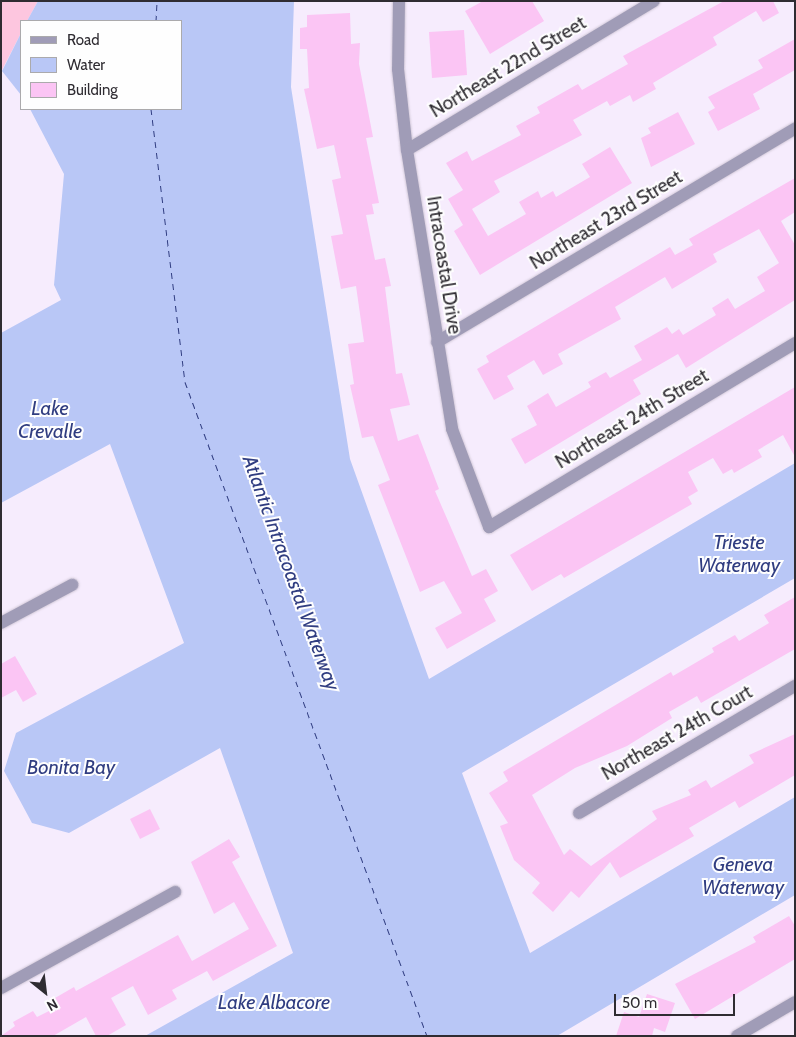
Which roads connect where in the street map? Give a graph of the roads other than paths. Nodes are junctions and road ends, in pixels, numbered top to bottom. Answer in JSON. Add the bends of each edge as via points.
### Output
{"nodes":[{"id":1,"x":399,"y":1,"type":"edge"},
{"id":2,"x":654,"y":1,"type":"edge"},
{"id":3,"x":795,"y":129,"type":"edge"},
{"id":4,"x":407,"y":150,"type":"junction"},
{"id":5,"x":437,"y":342,"type":"junction"},
{"id":6,"x":795,"y":343,"type":"edge"},
{"id":7,"x":489,"y":527,"type":"joint"},
{"id":8,"x":72,"y":585,"type":"dead end"},
{"id":9,"x":1,"y":623,"type":"edge"},
{"id":10,"x":795,"y":686,"type":"edge"},
{"id":11,"x":579,"y":812,"type":"dead end"},
{"id":12,"x":175,"y":892,"type":"dead end"},
{"id":13,"x":1,"y":988,"type":"edge"},
{"id":14,"x":795,"y":1002,"type":"edge"},
{"id":15,"x":737,"y":1036,"type":"edge"}],
"edges":[{"from":1,"to":4,"type":"street","name":"Intracoastal Drive","via":[[398,69]]},
{"from":2,"to":4,"type":"street","name":"Northeast 22nd Street"},
{"from":3,"to":5,"type":"street","name":"Northeast 23rd Street"},
{"from":4,"to":5,"type":"street","name":"Intracoastal Drive"},
{"from":5,"to":7,"type":"street","name":"Intracoastal Drive","via":[[452,429]]},
{"from":6,"to":7,"type":"street","name":"Northeast 24th Street"},
{"from":8,"to":9,"type":"street"},
{"from":10,"to":11,"type":"street","name":"Northeast 24th Court"},
{"from":12,"to":13,"type":"street"},
{"from":14,"to":15,"type":"street"}]}
